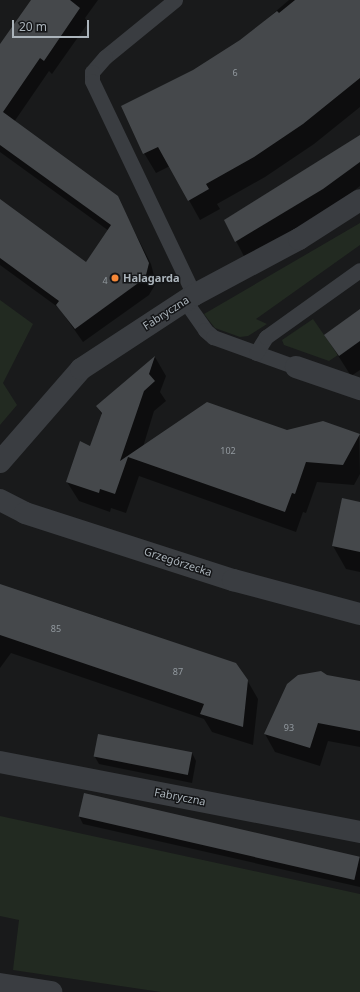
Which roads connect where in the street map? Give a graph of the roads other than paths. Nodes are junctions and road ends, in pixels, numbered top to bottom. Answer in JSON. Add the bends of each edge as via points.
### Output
{"nodes":[{"id":1,"x":175,"y":0,"type":"edge"},
{"id":2,"x":360,"y":200,"type":"edge"},
{"id":3,"x":360,"y":270,"type":"edge"},
{"id":4,"x":189,"y":298,"type":"junction"},
{"id":5,"x":256,"y":353,"type":"junction"},
{"id":6,"x":296,"y":367,"type":"joint"},
{"id":7,"x":360,"y":389,"type":"edge"},
{"id":8,"x":0,"y":462,"type":"edge"},
{"id":9,"x":0,"y":500,"type":"edge"},
{"id":10,"x":360,"y":614,"type":"edge"},
{"id":11,"x":0,"y":762,"type":"edge"},
{"id":12,"x":360,"y":832,"type":"edge"},
{"id":13,"x":0,"y":984,"type":"edge"},
{"id":14,"x":51,"y":992,"type":"edge"}],
"edges":[{"from":1,"to":4,"type":"lane","via":[[104,57],[92,72],[92,81]]},
{"from":2,"to":4,"type":"street","name":"Fabryczna","via":[[305,236]]},
{"from":3,"to":5,"type":"lane","via":[[266,337]]},
{"from":4,"to":5,"type":"lane","via":[[205,330],[213,337]]},
{"from":4,"to":8,"type":"street","name":"Fabryczna","via":[[81,369]]},
{"from":5,"to":6,"type":"lane"},
{"from":6,"to":7,"type":"street"},
{"from":9,"to":10,"type":"street","name":"Grzegórzecka","via":[[25,513],[233,580]]},
{"from":11,"to":12,"type":"street","name":"Fabryczna"},
{"from":13,"to":14,"type":"street"}]}
